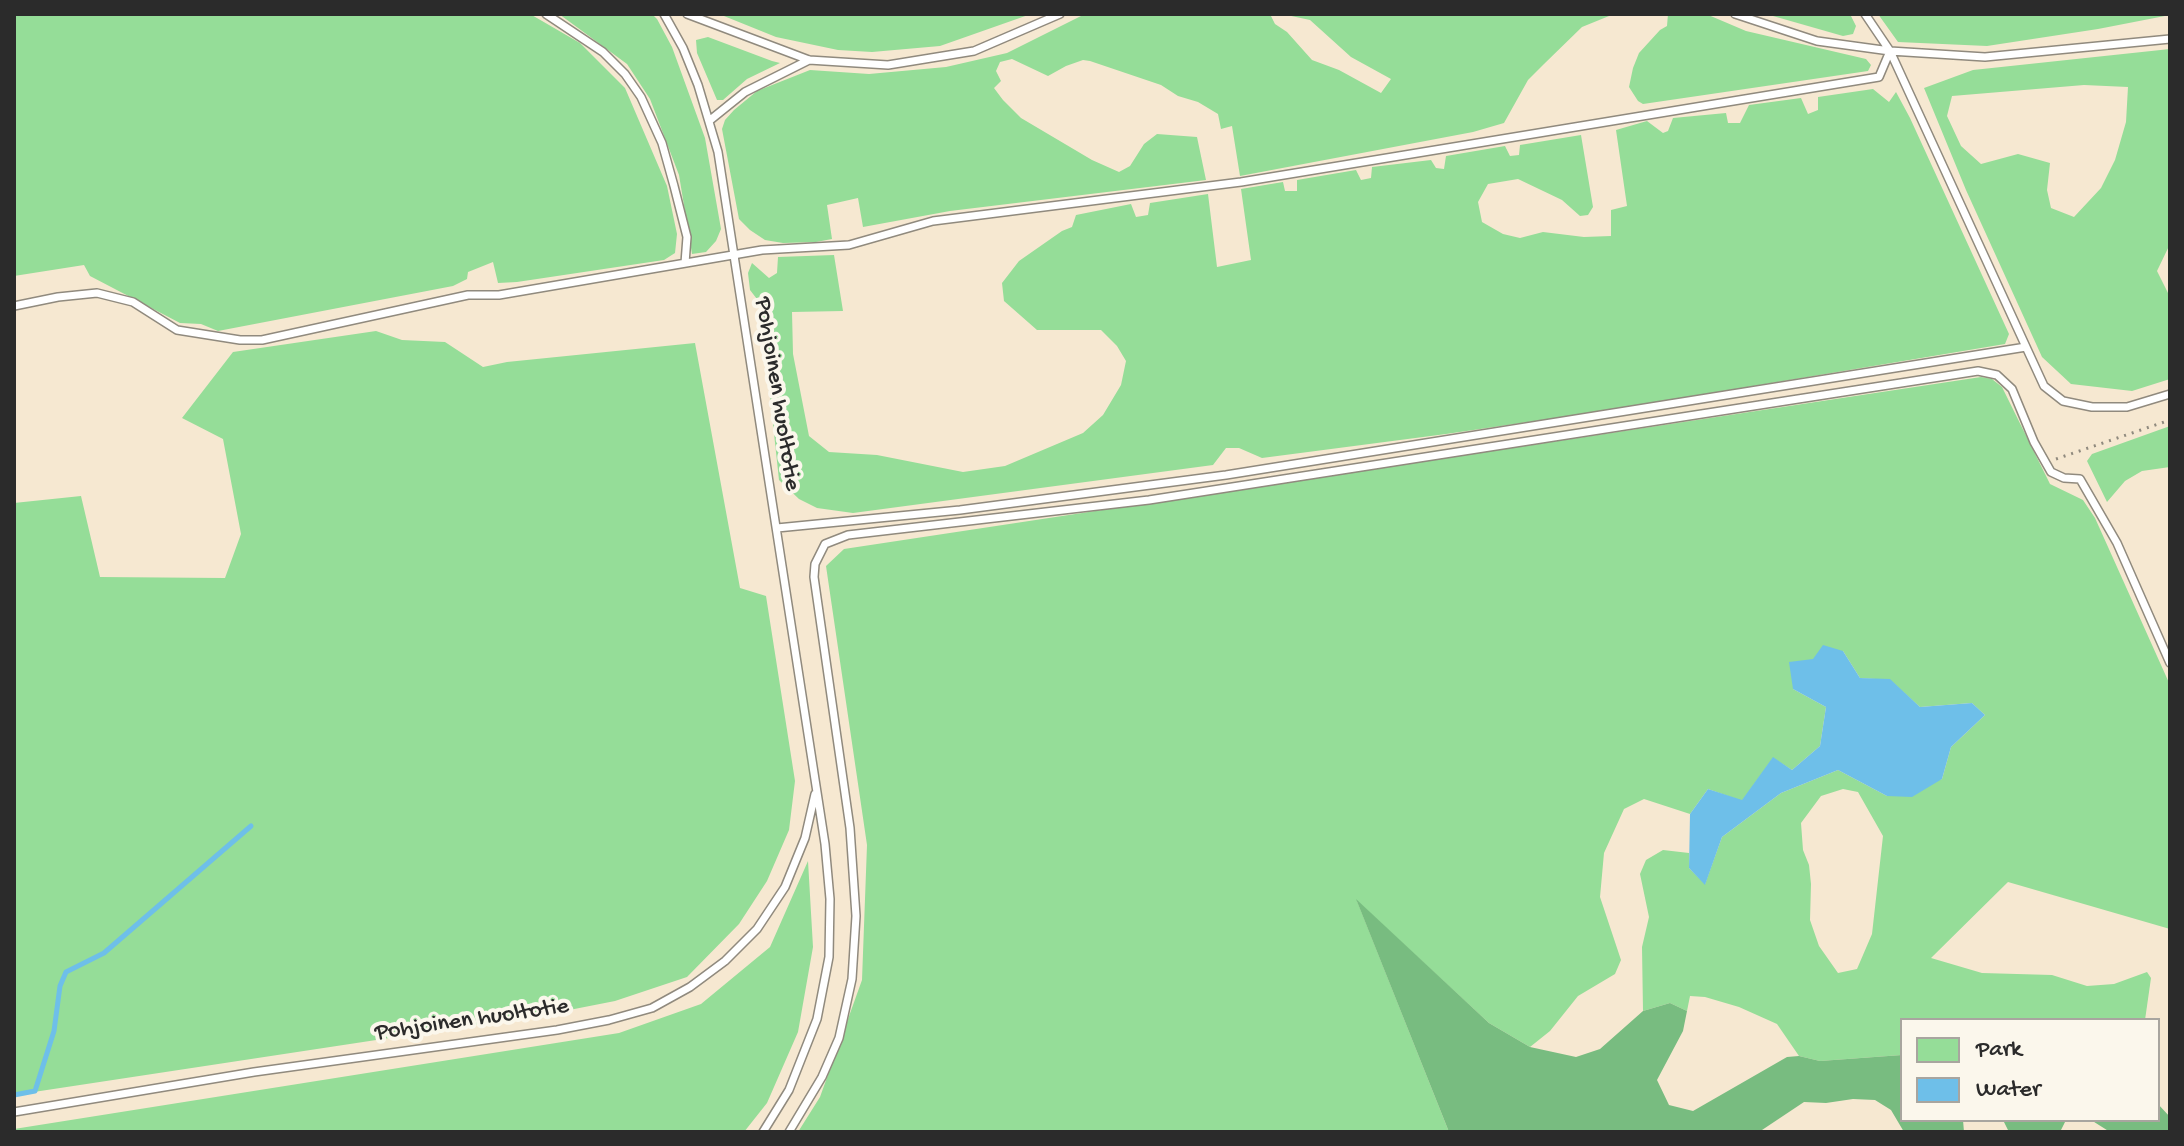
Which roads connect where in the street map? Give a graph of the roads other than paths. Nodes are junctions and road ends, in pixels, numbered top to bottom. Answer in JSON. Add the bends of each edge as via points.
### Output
{"nodes":[{"id":1,"x":546,"y":14,"type":"edge"},
{"id":2,"x":664,"y":14,"type":"edge"},
{"id":3,"x":687,"y":14,"type":"edge"},
{"id":4,"x":1060,"y":14,"type":"edge"},
{"id":5,"x":1735,"y":14,"type":"edge"},
{"id":6,"x":1865,"y":14,"type":"edge"},
{"id":7,"x":2170,"y":39,"type":"edge"},
{"id":8,"x":1890,"y":51,"type":"junction"},
{"id":9,"x":809,"y":60,"type":"junction"},
{"id":10,"x":709,"y":121,"type":"junction"},
{"id":11,"x":735,"y":255,"type":"junction"},
{"id":12,"x":685,"y":263,"type":"junction"},
{"id":13,"x":14,"y":306,"type":"edge"},
{"id":14,"x":2026,"y":347,"type":"junction"},
{"id":15,"x":2170,"y":394,"type":"edge"},
{"id":16,"x":777,"y":528,"type":"junction"},
{"id":17,"x":2170,"y":663,"type":"edge"},
{"id":18,"x":817,"y":788,"type":"junction"},
{"id":19,"x":14,"y":1112,"type":"edge"},
{"id":20,"x":763,"y":1132,"type":"edge"},
{"id":21,"x":789,"y":1132,"type":"edge"}],
"edges":[{"from":1,"to":12,"type":"lane","via":[[603,52],[641,97],[674,186],[687,237]]},
{"from":2,"to":10,"type":"lane","name":"Pohjoinen huoltotie","via":[[683,48]]},
{"from":3,"to":9,"type":"lane"},
{"from":4,"to":9,"type":"lane","via":[[974,51],[888,65]]},
{"from":5,"to":8,"type":"lane","via":[[1817,41]]},
{"from":6,"to":8,"type":"lane"},
{"from":7,"to":8,"type":"lane","via":[[1985,57]]},
{"from":8,"to":11,"type":"lane","via":[[1879,77],[1241,182],[933,221],[849,245]]},
{"from":8,"to":14,"type":"lane"},
{"from":9,"to":10,"type":"lane","via":[[745,92]]},
{"from":10,"to":11,"type":"lane","name":"Pohjoinen huoltotie"},
{"from":11,"to":12,"type":"lane"},
{"from":11,"to":16,"type":"lane","name":"Pohjoinen huoltotie"},
{"from":12,"to":13,"type":"lane","via":[[499,295],[468,295],[262,340],[177,330],[133,302],[97,293]]},
{"from":14,"to":15,"type":"lane","via":[[2044,386],[2063,401],[2127,407]]},
{"from":14,"to":16,"type":"lane","via":[[1226,475]]},
{"from":16,"to":18,"type":"lane","name":"Pohjoinen huoltotie"},
{"from":17,"to":21,"type":"lane","via":[[2117,543],[2080,479],[2051,472],[2012,389],[1997,375],[1978,371],[1135,502],[848,535],[825,544],[814,577],[850,828],[856,916],[852,979],[839,1038]]},
{"from":18,"to":19,"type":"lane","name":"Pohjoinen huoltotie","via":[[785,887],[757,929],[725,961],[652,1008],[557,1030]]},
{"from":18,"to":20,"type":"lane","name":"Pohjoinen huoltotie","via":[[830,899],[829,957],[805,1056]]}]}
